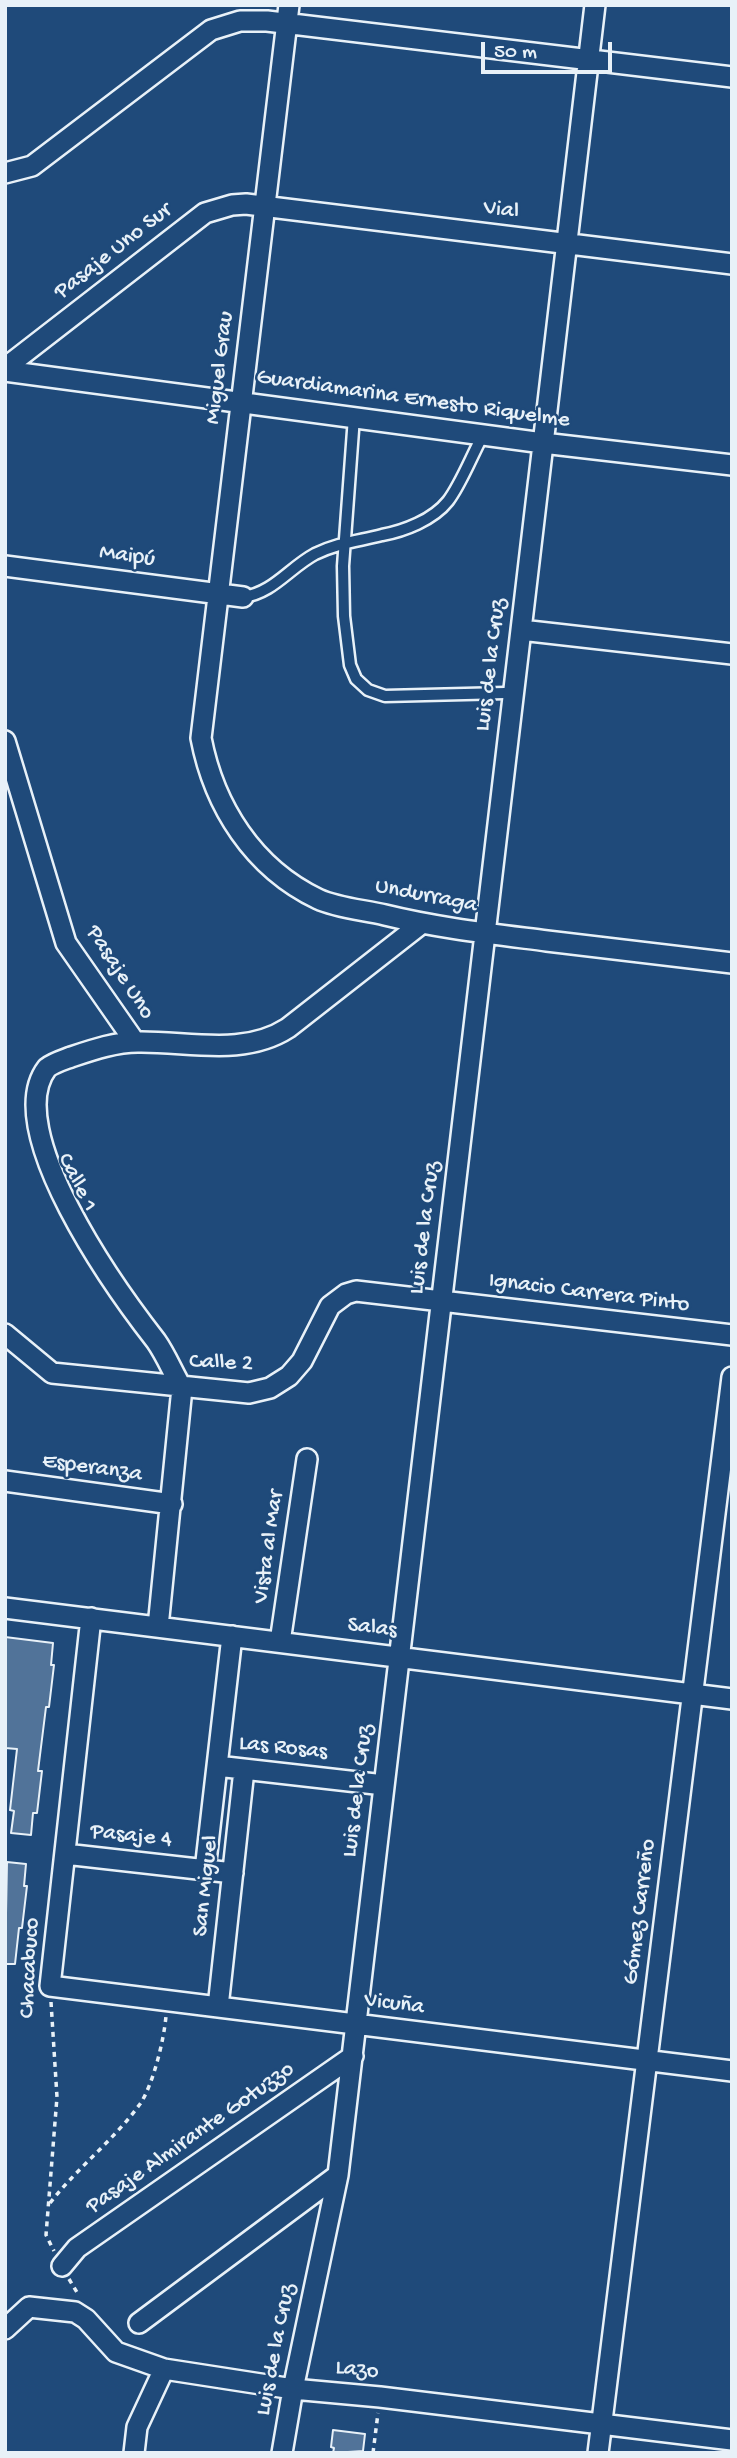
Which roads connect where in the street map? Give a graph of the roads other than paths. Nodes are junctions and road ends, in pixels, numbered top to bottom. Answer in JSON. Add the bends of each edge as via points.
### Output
{"nodes":[{"id":1,"x":595,"y":5,"type":"edge"},
{"id":2,"x":288,"y":15,"type":"edge"},
{"id":3,"x":588,"y":60,"type":"junction"},
{"id":4,"x":732,"y":77,"type":"edge"},
{"id":5,"x":5,"y":173,"type":"edge"},
{"id":6,"x":265,"y":207,"type":"junction"},
{"id":7,"x":567,"y":244,"type":"junction"},
{"id":8,"x":732,"y":264,"type":"edge"},
{"id":9,"x":5,"y":370,"type":"edge"},
{"id":10,"x":241,"y":401,"type":"junction"},
{"id":11,"x":354,"y":417,"type":"junction"},
{"id":12,"x":483,"y":435,"type":"junction"},
{"id":13,"x":543,"y":443,"type":"junction"},
{"id":14,"x":732,"y":466,"type":"edge"},
{"id":15,"x":346,"y":542,"type":"junction"},
{"id":16,"x":5,"y":566,"type":"edge"},
{"id":17,"x":218,"y":593,"type":"junction"},
{"id":18,"x":243,"y":597,"type":"joint"},
{"id":19,"x":521,"y":630,"type":"junction"},
{"id":20,"x":732,"y":654,"type":"edge"},
{"id":21,"x":505,"y":693,"type":"dead end"},
{"id":22,"x":201,"y":737,"type":"joint"},
{"id":23,"x":5,"y":741,"type":"edge"},
{"id":24,"x":421,"y":924,"type":"junction"},
{"id":25,"x":485,"y":933,"type":"junction"},
{"id":26,"x":732,"y":963,"type":"edge"},
{"id":27,"x":135,"y":1042,"type":"junction"},
{"id":28,"x":442,"y":1301,"type":"junction"},
{"id":29,"x":5,"y":1334,"type":"edge"},
{"id":30,"x":732,"y":1335,"type":"edge"},
{"id":31,"x":732,"y":1377,"type":"edge"},
{"id":32,"x":182,"y":1388,"type":"junction"},
{"id":33,"x":307,"y":1459,"type":"dead end"},
{"id":34,"x":5,"y":1481,"type":"edge"},
{"id":35,"x":172,"y":1504,"type":"junction"},
{"id":36,"x":723,"y":1517,"type":"edge"},
{"id":37,"x":5,"y":1608,"type":"edge"},
{"id":38,"x":91,"y":1618,"type":"junction"},
{"id":39,"x":158,"y":1627,"type":"junction"},
{"id":40,"x":232,"y":1636,"type":"junction"},
{"id":41,"x":281,"y":1642,"type":"junction"},
{"id":42,"x":400,"y":1657,"type":"junction"},
{"id":43,"x":692,"y":1694,"type":"junction"},
{"id":44,"x":732,"y":1699,"type":"edge"},
{"id":45,"x":217,"y":1766,"type":"junction"},
{"id":46,"x":244,"y":1770,"type":"junction"},
{"id":47,"x":384,"y":1785,"type":"junction"},
{"id":48,"x":65,"y":1854,"type":"junction"},
{"id":49,"x":205,"y":1870,"type":"junction"},
{"id":50,"x":233,"y":1873,"type":"junction"},
{"id":51,"x":50,"y":1986,"type":"joint"},
{"id":52,"x":218,"y":2007,"type":"junction"},
{"id":53,"x":356,"y":2025,"type":"junction"},
{"id":54,"x":353,"y":2056,"type":"junction"},
{"id":55,"x":647,"y":2061,"type":"junction"},
{"id":56,"x":732,"y":2071,"type":"edge"},
{"id":57,"x":338,"y":2175,"type":"junction"},
{"id":58,"x":62,"y":2266,"type":"road end"},
{"id":59,"x":139,"y":2323,"type":"dead end"},
{"id":60,"x":5,"y":2329,"type":"edge"},
{"id":61,"x":164,"y":2369,"type":"junction"},
{"id":62,"x":293,"y":2389,"type":"junction"},
{"id":63,"x":601,"y":2425,"type":"junction"},
{"id":64,"x":721,"y":2444,"type":"edge"},
{"id":65,"x":134,"y":2453,"type":"edge"},
{"id":66,"x":282,"y":2453,"type":"edge"},
{"id":67,"x":598,"y":2453,"type":"edge"}],
"edges":[{"from":1,"to":3,"type":"street","name":"Luis de la Cruz"},
{"from":2,"to":3,"type":"street"},
{"from":2,"to":5,"type":"street","via":[[211,30],[32,166]]},
{"from":2,"to":6,"type":"street","name":"Miguel Grau"},
{"from":3,"to":4,"type":"street"},
{"from":3,"to":7,"type":"street","name":"Luis de la Cruz"},
{"from":6,"to":7,"type":"street","name":"Vial"},
{"from":6,"to":9,"type":"street","name":"Pasaje Uno Sur","via":[[232,205],[205,213]]},
{"from":6,"to":10,"type":"street","name":"Miguel Grau"},
{"from":7,"to":8,"type":"street","name":"Vial"},
{"from":7,"to":13,"type":"street","name":"Luis de la Cruz"},
{"from":9,"to":10,"type":"street","name":"Guardiamarina Ernesto Riquelme"},
{"from":10,"to":11,"type":"street","name":"Guardiamarina Ernesto Riquelme"},
{"from":10,"to":17,"type":"street","name":"Miguel Grau"},
{"from":11,"to":12,"type":"street","name":"Guardiamarina Ernesto Riquelme"},
{"from":11,"to":15,"type":"lane"},
{"from":12,"to":13,"type":"street","name":"Guardiamarina Ernesto Riquelme"},
{"from":12,"to":15,"type":"lane","via":[[447,502],[436,511],[397,532]]},
{"from":13,"to":14,"type":"street","name":"Guardiamarina Ernesto Riquelme"},
{"from":13,"to":19,"type":"street","name":"Luis de la Cruz"},
{"from":15,"to":18,"type":"lane","via":[[315,555],[262,592]]},
{"from":15,"to":21,"type":"lane","via":[[344,616],[350,665],[360,685],[385,696]]},
{"from":16,"to":17,"type":"street","name":"Maipú"},
{"from":17,"to":18,"type":"street","name":"Maipú"},
{"from":17,"to":22,"type":"street","name":"Miguel Grau"},
{"from":19,"to":20,"type":"street"},
{"from":19,"to":25,"type":"street","name":"Luis de la Cruz"},
{"from":22,"to":24,"type":"street","name":"Undurraga","via":[[219,799],[241,835],[269,865],[320,900]]},
{"from":23,"to":27,"type":"street","name":"Pasaje Uno","via":[[66,943]]},
{"from":24,"to":25,"type":"street","name":"Undurraga"},
{"from":24,"to":27,"type":"street","name":"Pasaje Uno","via":[[268,1039],[240,1045]]},
{"from":25,"to":26,"type":"street","name":"Undurraga"},
{"from":25,"to":28,"type":"street","name":"Luis de la Cruz"},
{"from":27,"to":32,"type":"street","name":"Calle 1","via":[[92,1049],[49,1066],[28,1096],[25,1123],[51,1195],[100,1270],[158,1344]]},
{"from":28,"to":30,"type":"street","name":"Ignacio Carrera Pinto"},
{"from":28,"to":32,"type":"street","name":"Calle 2","via":[[366,1291],[346,1294],[330,1306],[302,1361],[270,1388],[249,1393]]},
{"from":28,"to":42,"type":"street","name":"Luis de la Cruz"},
{"from":29,"to":32,"type":"street","name":"Calle 2","via":[[52,1373]]},
{"from":31,"to":36,"type":"street","name":"Gómez Carreño"},
{"from":32,"to":35,"type":"street"},
{"from":33,"to":41,"type":"street","name":"Vista al Mar"},
{"from":34,"to":35,"type":"street","name":"Esperanza"},
{"from":35,"to":39,"type":"street"},
{"from":36,"to":43,"type":"street","name":"Gómez Carreño"},
{"from":37,"to":38,"type":"street","name":"Salas"},
{"from":38,"to":39,"type":"street","name":"Salas"},
{"from":38,"to":48,"type":"street","name":"Chacabuco"},
{"from":39,"to":40,"type":"street","name":"Salas"},
{"from":40,"to":41,"type":"street","name":"Salas"},
{"from":40,"to":45,"type":"street","name":"San Miguel"},
{"from":41,"to":42,"type":"street","name":"Salas"},
{"from":42,"to":43,"type":"street","name":"Salas"},
{"from":42,"to":47,"type":"street","name":"Luis de la Cruz"},
{"from":43,"to":44,"type":"street","name":"Salas"},
{"from":43,"to":55,"type":"street","name":"Gómez Carreño"},
{"from":45,"to":46,"type":"street","name":"Las Rosas"},
{"from":45,"to":49,"type":"street","name":"San Miguel"},
{"from":46,"to":47,"type":"street","name":"Las Rosas"},
{"from":46,"to":50,"type":"street","name":"San Miguel"},
{"from":47,"to":53,"type":"street","name":"Luis de la Cruz"},
{"from":48,"to":49,"type":"street","name":"Pasaje 4"},
{"from":48,"to":51,"type":"street","name":"Chacabuco"},
{"from":49,"to":50,"type":"street","name":"Pasaje 4"},
{"from":50,"to":52,"type":"street","name":"San Miguel"},
{"from":51,"to":52,"type":"street","name":"Vicuña"},
{"from":52,"to":53,"type":"street","name":"Vicuña"},
{"from":53,"to":54,"type":"street","name":"Luis de la Cruz"},
{"from":53,"to":55,"type":"street","name":"Vicuña"},
{"from":54,"to":57,"type":"street","name":"Luis de la Cruz"},
{"from":54,"to":58,"type":"street","name":"Pasaje Almirante Gotuzzo","via":[[77,2248]]},
{"from":55,"to":56,"type":"street","name":"Vicuña"},
{"from":55,"to":63,"type":"street","name":"Gómez Carreño"},
{"from":57,"to":59,"type":"street"},
{"from":57,"to":62,"type":"street","name":"Luis de la Cruz"},
{"from":60,"to":61,"type":"street","name":"Lazo","via":[[29,2307],[75,2312],[116,2351]]},
{"from":61,"to":62,"type":"street","name":"Lazo"},
{"from":61,"to":65,"type":"street","via":[[138,2427]]},
{"from":62,"to":63,"type":"street","name":"Lazo"},
{"from":62,"to":66,"type":"street","name":"Luis de la Cruz"},
{"from":63,"to":64,"type":"street","name":"Lazo"},
{"from":63,"to":67,"type":"street","name":"Gómez Carreño"}]}
